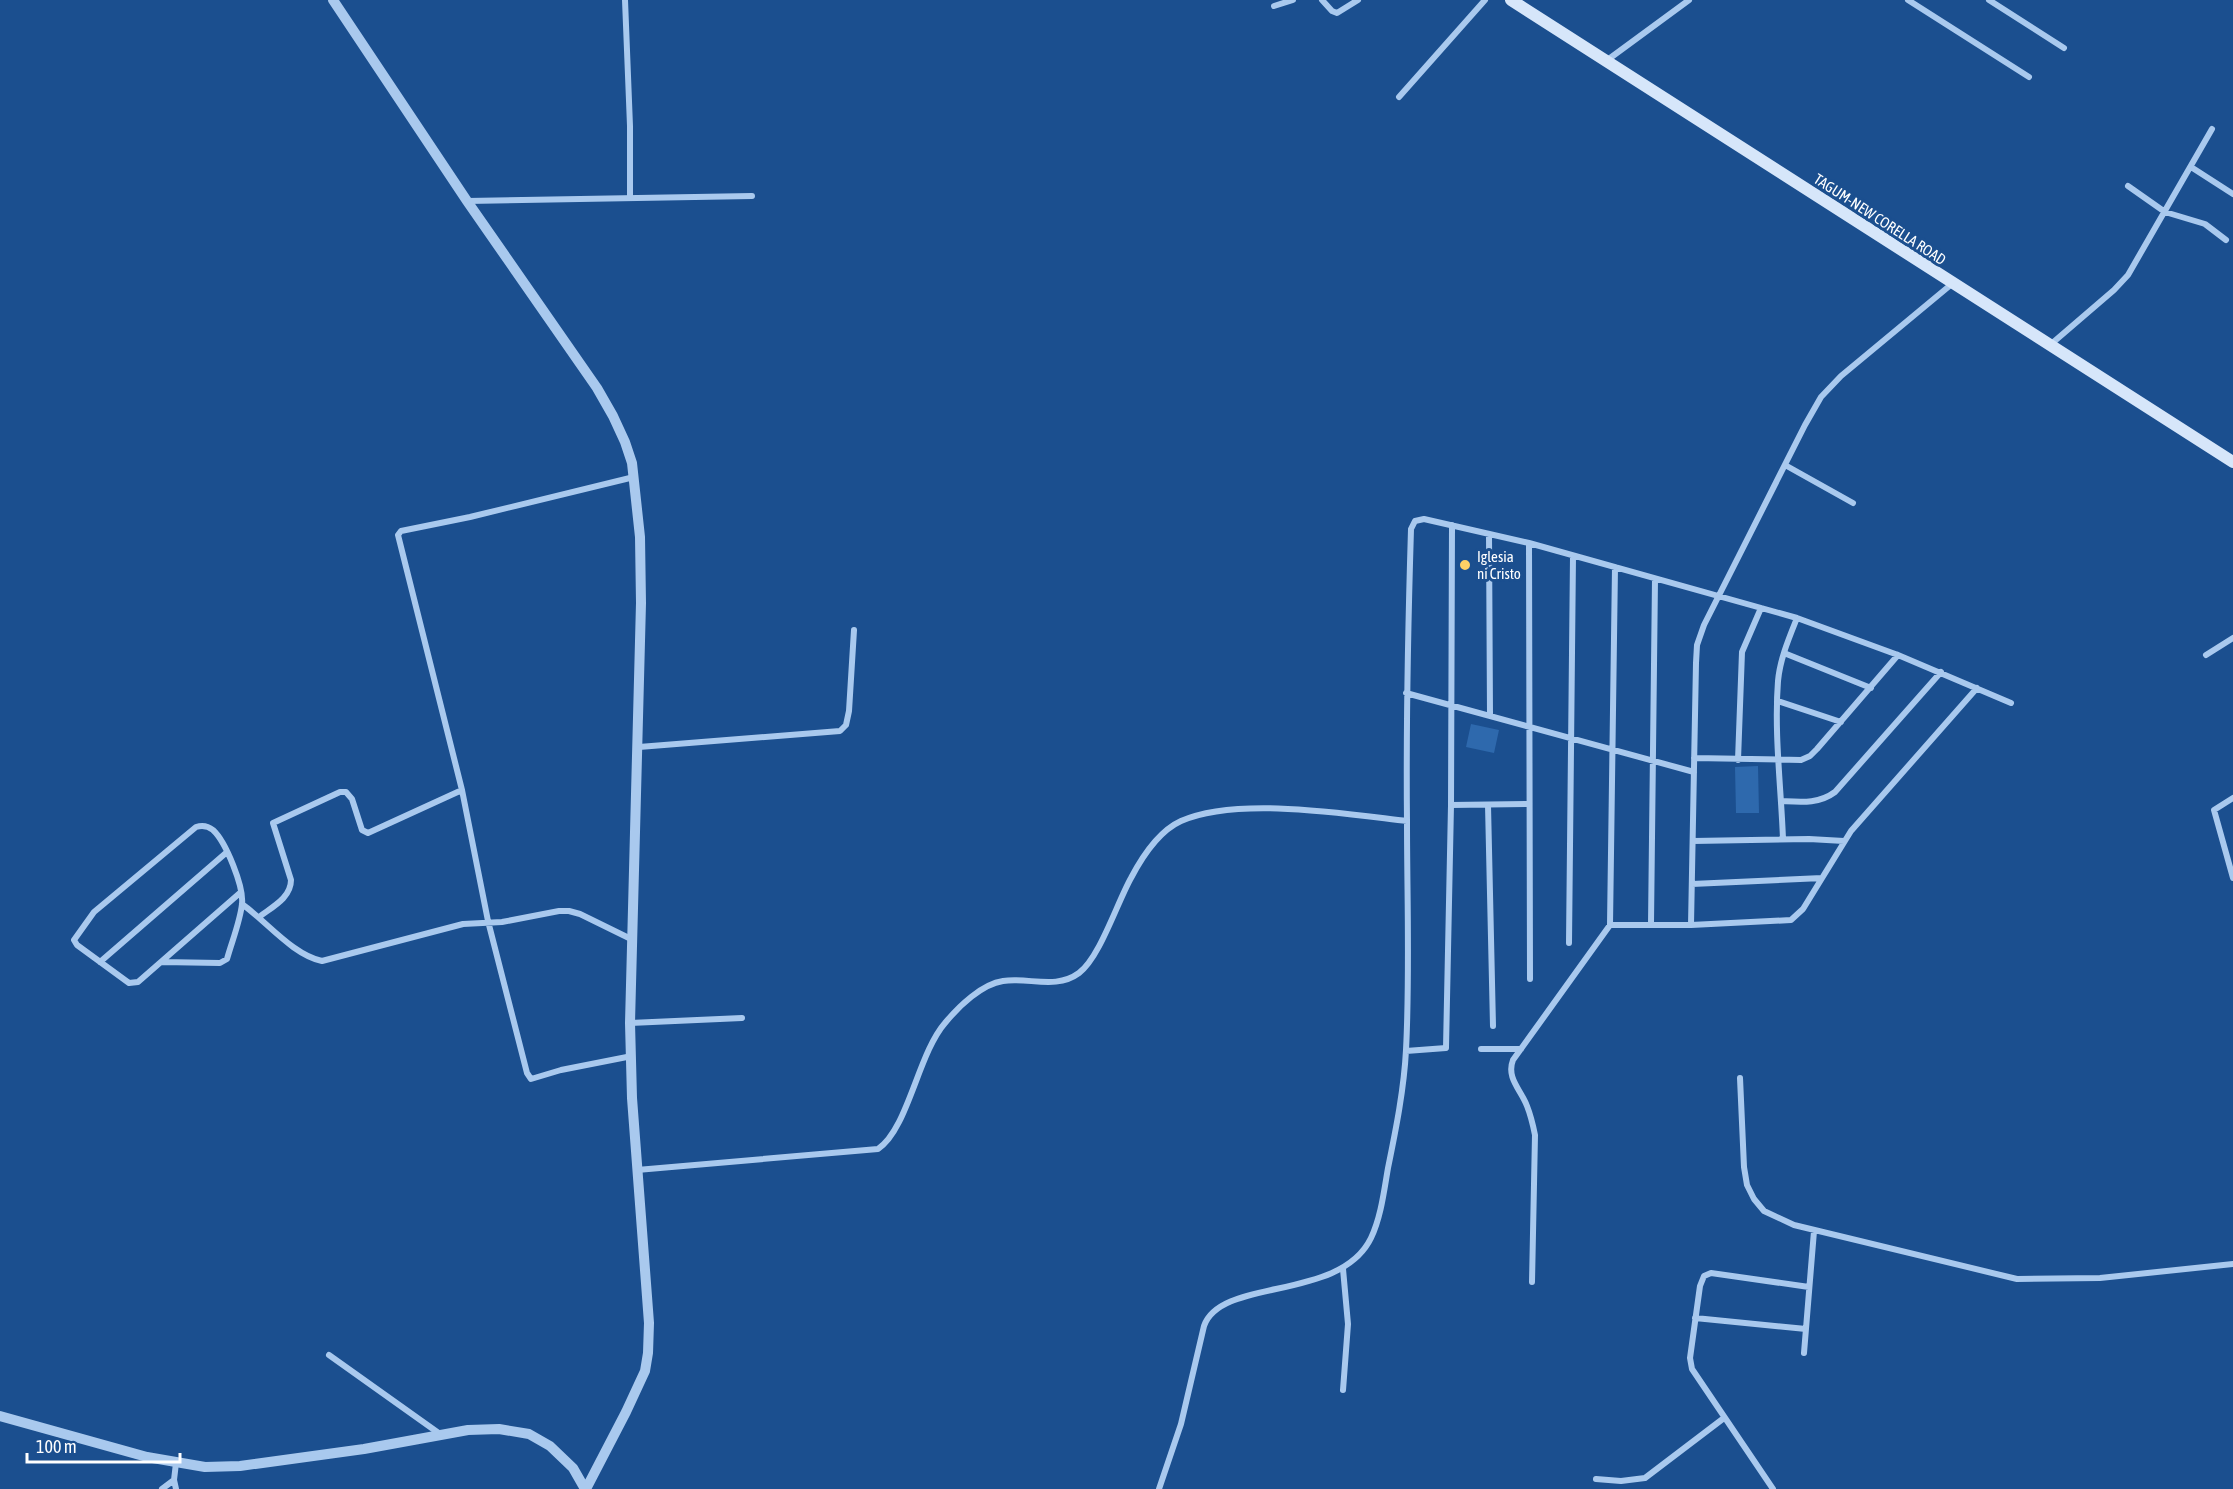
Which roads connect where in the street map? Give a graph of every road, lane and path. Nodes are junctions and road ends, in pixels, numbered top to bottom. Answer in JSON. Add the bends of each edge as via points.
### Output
{"nodes":[{"id":1,"x":333,"y":0,"type":"edge"},
{"id":2,"x":625,"y":0,"type":"edge"},
{"id":3,"x":1293,"y":0,"type":"edge"},
{"id":4,"x":1322,"y":0,"type":"edge"},
{"id":5,"x":1358,"y":0,"type":"edge"},
{"id":6,"x":1485,"y":0,"type":"edge"},
{"id":7,"x":1511,"y":0,"type":"edge"},
{"id":8,"x":1689,"y":0,"type":"edge"},
{"id":9,"x":1908,"y":0,"type":"edge"},
{"id":10,"x":1989,"y":0,"type":"edge"},
{"id":11,"x":1274,"y":6,"type":"dead end"},
{"id":12,"x":2064,"y":48,"type":"dead end"},
{"id":13,"x":1606,"y":61,"type":"junction"},
{"id":14,"x":2029,"y":77,"type":"dead end"},
{"id":15,"x":1399,"y":97,"type":"dead end"},
{"id":16,"x":2212,"y":129,"type":"dead end"},
{"id":17,"x":2191,"y":166,"type":"junction"},
{"id":18,"x":2128,"y":186,"type":"dead end"},
{"id":19,"x":2233,"y":194,"type":"edge"},
{"id":20,"x":752,"y":196,"type":"dead end"},
{"id":21,"x":630,"y":197,"type":"junction"},
{"id":22,"x":467,"y":201,"type":"junction"},
{"id":23,"x":2165,"y":212,"type":"junction"},
{"id":24,"x":2226,"y":240,"type":"dead end"},
{"id":25,"x":1953,"y":283,"type":"junction"},
{"id":26,"x":2050,"y":345,"type":"junction"},
{"id":27,"x":2233,"y":462,"type":"edge"},
{"id":28,"x":1785,"y":465,"type":"junction"},
{"id":29,"x":634,"y":477,"type":"junction"},
{"id":30,"x":1853,"y":503,"type":"dead end"},
{"id":31,"x":1452,"y":525,"type":"junction"},
{"id":32,"x":1489,"y":534,"type":"junction"},
{"id":33,"x":1529,"y":543,"type":"junction"},
{"id":34,"x":1572,"y":556,"type":"junction"},
{"id":35,"x":1615,"y":567,"type":"junction"},
{"id":36,"x":1655,"y":579,"type":"junction"},
{"id":37,"x":1717,"y":596,"type":"junction"},
{"id":38,"x":1761,"y":609,"type":"junction"},
{"id":39,"x":1797,"y":618,"type":"junction"},
{"id":40,"x":854,"y":630,"type":"dead end"},
{"id":41,"x":2233,"y":638,"type":"edge"},
{"id":42,"x":1784,"y":653,"type":"junction"},
{"id":43,"x":1898,"y":655,"type":"junction"},
{"id":44,"x":2205,"y":655,"type":"dead end"},
{"id":45,"x":1941,"y":672,"type":"junction"},
{"id":46,"x":1871,"y":688,"type":"junction"},
{"id":47,"x":1977,"y":688,"type":"junction"},
{"id":48,"x":1406,"y":693,"type":"junction"},
{"id":49,"x":1778,"y":701,"type":"junction"},
{"id":50,"x":2010,"y":703,"type":"dead end"},
{"id":51,"x":1451,"y":705,"type":"junction"},
{"id":52,"x":1490,"y":716,"type":"junction"},
{"id":53,"x":1841,"y":722,"type":"junction"},
{"id":54,"x":1528,"y":726,"type":"junction"},
{"id":55,"x":1571,"y":738,"type":"junction"},
{"id":56,"x":639,"y":747,"type":"junction"},
{"id":57,"x":1612,"y":749,"type":"junction"},
{"id":58,"x":1694,"y":758,"type":"junction"},
{"id":59,"x":1653,"y":760,"type":"junction"},
{"id":60,"x":1738,"y":760,"type":"junction"},
{"id":61,"x":1778,"y":761,"type":"junction"},
{"id":62,"x":1694,"y":772,"type":"junction"},
{"id":63,"x":462,"y":790,"type":"junction"},
{"id":64,"x":2233,"y":798,"type":"edge"},
{"id":65,"x":1782,"y":801,"type":"junction"},
{"id":66,"x":1528,"y":804,"type":"junction"},
{"id":67,"x":1451,"y":805,"type":"junction"},
{"id":68,"x":1488,"y":805,"type":"junction"},
{"id":69,"x":1407,"y":821,"type":"junction"},
{"id":70,"x":1783,"y":839,"type":"junction"},
{"id":71,"x":1693,"y":841,"type":"junction"},
{"id":72,"x":1844,"y":841,"type":"junction"},
{"id":73,"x":227,"y":852,"type":"junction"},
{"id":74,"x":1821,"y":878,"type":"junction"},
{"id":75,"x":2233,"y":878,"type":"edge"},
{"id":76,"x":1692,"y":884,"type":"junction"},
{"id":77,"x":241,"y":892,"type":"junction"},
{"id":78,"x":242,"y":904,"type":"junction"},
{"id":79,"x":259,"y":916,"type":"junction"},
{"id":80,"x":488,"y":921,"type":"junction"},
{"id":81,"x":1651,"y":924,"type":"junction"},
{"id":82,"x":1610,"y":925,"type":"junction"},
{"id":83,"x":1691,"y":925,"type":"junction"},
{"id":84,"x":634,"y":940,"type":"junction"},
{"id":85,"x":1569,"y":944,"type":"dead end"},
{"id":86,"x":100,"y":962,"type":"junction"},
{"id":87,"x":162,"y":962,"type":"junction"},
{"id":88,"x":1530,"y":979,"type":"dead end"},
{"id":89,"x":742,"y":1018,"type":"dead end"},
{"id":90,"x":630,"y":1023,"type":"junction"},
{"id":91,"x":1493,"y":1026,"type":"dead end"},
{"id":92,"x":1481,"y":1049,"type":"dead end"},
{"id":93,"x":1521,"y":1050,"type":"junction"},
{"id":94,"x":1406,"y":1051,"type":"junction"},
{"id":95,"x":632,"y":1056,"type":"junction"},
{"id":96,"x":1740,"y":1078,"type":"dead end"},
{"id":97,"x":637,"y":1170,"type":"junction"},
{"id":98,"x":1814,"y":1231,"type":"junction"},
{"id":99,"x":2233,"y":1264,"type":"edge"},
{"id":100,"x":1343,"y":1269,"type":"junction"},
{"id":101,"x":1532,"y":1282,"type":"dead end"},
{"id":102,"x":1809,"y":1287,"type":"junction"},
{"id":103,"x":1695,"y":1318,"type":"junction"},
{"id":104,"x":1806,"y":1329,"type":"junction"},
{"id":105,"x":1804,"y":1353,"type":"dead end"},
{"id":106,"x":329,"y":1355,"type":"dead end"},
{"id":107,"x":1343,"y":1390,"type":"dead end"},
{"id":108,"x":0,"y":1416,"type":"edge"},
{"id":109,"x":1724,"y":1418,"type":"junction"},
{"id":110,"x":440,"y":1434,"type":"junction"},
{"id":111,"x":176,"y":1463,"type":"junction"},
{"id":112,"x":1596,"y":1479,"type":"dead end"},
{"id":113,"x":174,"y":1480,"type":"junction"},
{"id":114,"x":162,"y":1489,"type":"edge"},
{"id":115,"x":176,"y":1489,"type":"edge"},
{"id":116,"x":586,"y":1489,"type":"edge"},
{"id":117,"x":1159,"y":1489,"type":"edge"},
{"id":118,"x":1773,"y":1489,"type":"edge"}],
"edges":[{"from":1,"to":22,"type":"street"},
{"from":2,"to":21,"type":"street"},
{"from":3,"to":11,"type":"street"},
{"from":4,"to":5,"type":"street","via":[[1337,13]]},
{"from":6,"to":15,"type":"street"},
{"from":7,"to":13,"type":"main road","name":"TAGUM-NEW CORELLA ROAD"},
{"from":8,"to":13,"type":"street"},
{"from":9,"to":14,"type":"street"},
{"from":10,"to":12,"type":"street"},
{"from":13,"to":25,"type":"main road","name":"TAGUM-NEW CORELLA ROAD"},
{"from":16,"to":17,"type":"street"},
{"from":17,"to":19,"type":"street"},
{"from":17,"to":23,"type":"street"},
{"from":18,"to":23,"type":"street"},
{"from":20,"to":21,"type":"street"},
{"from":21,"to":22,"type":"street"},
{"from":22,"to":29,"type":"street","via":[[597,388],[625,441]]},
{"from":23,"to":24,"type":"street","via":[[2205,224]]},
{"from":23,"to":26,"type":"street","via":[[2121,283]]},
{"from":25,"to":26,"type":"main road","name":"TAGUM-NEW CORELLA ROAD"},
{"from":25,"to":28,"type":"street","via":[[1829,387]]},
{"from":26,"to":27,"type":"main road","name":"TAGUM-NEW CORELLA ROAD"},
{"from":28,"to":30,"type":"street"},
{"from":28,"to":37,"type":"street"},
{"from":29,"to":56,"type":"street","via":[[640,537]]},
{"from":29,"to":63,"type":"street","via":[[398,533]]},
{"from":31,"to":32,"type":"street"},
{"from":31,"to":48,"type":"street","via":[[1419,519],[1412,525]]},
{"from":31,"to":51,"type":"street"},
{"from":32,"to":33,"type":"street"},
{"from":32,"to":52,"type":"street"},
{"from":33,"to":34,"type":"street"},
{"from":33,"to":54,"type":"street"},
{"from":34,"to":35,"type":"street"},
{"from":34,"to":55,"type":"street"},
{"from":35,"to":36,"type":"street"},
{"from":35,"to":57,"type":"street"},
{"from":36,"to":37,"type":"street"},
{"from":36,"to":59,"type":"street"},
{"from":37,"to":38,"type":"street"},
{"from":37,"to":58,"type":"street","via":[[1697,645]]},
{"from":38,"to":39,"type":"street"},
{"from":38,"to":60,"type":"street","via":[[1742,652]]},
{"from":39,"to":42,"type":"street"},
{"from":39,"to":43,"type":"street"},
{"from":40,"to":56,"type":"street","via":[[849,711],[846,725],[840,731]]},
{"from":41,"to":44,"type":"street"},
{"from":42,"to":46,"type":"street"},
{"from":42,"to":49,"type":"street"},
{"from":43,"to":45,"type":"street"},
{"from":43,"to":46,"type":"street"},
{"from":45,"to":47,"type":"street"},
{"from":45,"to":65,"type":"street","via":[[1835,792],[1815,802]]},
{"from":46,"to":53,"type":"street"},
{"from":47,"to":50,"type":"street"},
{"from":47,"to":72,"type":"street"},
{"from":48,"to":51,"type":"street"},
{"from":48,"to":69,"type":"street"},
{"from":49,"to":53,"type":"street"},
{"from":49,"to":61,"type":"street"},
{"from":51,"to":52,"type":"street"},
{"from":51,"to":67,"type":"street"},
{"from":52,"to":54,"type":"street"},
{"from":53,"to":61,"type":"street","via":[[1809,756]]},
{"from":54,"to":55,"type":"street"},
{"from":54,"to":66,"type":"street"},
{"from":55,"to":57,"type":"street"},
{"from":55,"to":85,"type":"street"},
{"from":56,"to":84,"type":"street"},
{"from":57,"to":59,"type":"street"},
{"from":57,"to":82,"type":"street"},
{"from":58,"to":60,"type":"street"},
{"from":58,"to":62,"type":"street"},
{"from":59,"to":62,"type":"street"},
{"from":59,"to":81,"type":"street"},
{"from":60,"to":61,"type":"street"},
{"from":61,"to":65,"type":"street"},
{"from":62,"to":71,"type":"street"},
{"from":63,"to":79,"type":"street","via":[[368,833],[362,830],[346,792],[273,824],[291,887],[289,893]]},
{"from":63,"to":80,"type":"street"},
{"from":64,"to":75,"type":"street","via":[[2214,810]]},
{"from":65,"to":70,"type":"street"},
{"from":66,"to":68,"type":"street"},
{"from":66,"to":88,"type":"street"},
{"from":67,"to":68,"type":"street"},
{"from":67,"to":94,"type":"street","via":[[1446,1048]]},
{"from":68,"to":91,"type":"street"},
{"from":69,"to":94,"type":"street"},
{"from":69,"to":97,"type":"street","via":[[1277,809],[1202,814],[1181,821],[1164,832],[1138,866],[1094,955],[1080,972],[1068,980],[992,984],[944,1024],[897,1126],[887,1143],[878,1149]]},
{"from":70,"to":71,"type":"street"},
{"from":70,"to":72,"type":"street"},
{"from":71,"to":76,"type":"street"},
{"from":72,"to":74,"type":"street"},
{"from":73,"to":77,"type":"street"},
{"from":73,"to":86,"type":"street"},
{"from":73,"to":86,"type":"street","via":[[214,831],[207,826],[196,827],[94,912],[74,940]]},
{"from":74,"to":76,"type":"street"},
{"from":74,"to":83,"type":"street","via":[[1803,909],[1791,920]]},
{"from":76,"to":83,"type":"street"},
{"from":77,"to":78,"type":"street"},
{"from":77,"to":87,"type":"street"},
{"from":78,"to":79,"type":"street"},
{"from":78,"to":87,"type":"street","via":[[224,961]]},
{"from":79,"to":80,"type":"street","via":[[301,954],[322,961]]},
{"from":80,"to":84,"type":"street","via":[[569,911]]},
{"from":80,"to":95,"type":"street","via":[[531,1079]]},
{"from":81,"to":82,"type":"street"},
{"from":81,"to":83,"type":"street"},
{"from":82,"to":93,"type":"street"},
{"from":84,"to":90,"type":"street"},
{"from":86,"to":87,"type":"street","via":[[132,984]]},
{"from":89,"to":90,"type":"street"},
{"from":90,"to":95,"type":"street"},
{"from":92,"to":93,"type":"street"},
{"from":93,"to":101,"type":"street","via":[[1510,1068],[1530,1112],[1535,1135]]},
{"from":94,"to":100,"type":"street","via":[[1379,1214],[1370,1240]]},
{"from":95,"to":97,"type":"street"},
{"from":96,"to":98,"type":"street","via":[[1744,1167],[1750,1192],[1764,1211],[1776,1219]]},
{"from":97,"to":116,"type":"street","via":[[648,1353],[645,1371]]},
{"from":98,"to":99,"type":"street","via":[[2017,1280],[2100,1278]]},
{"from":98,"to":102,"type":"street"},
{"from":100,"to":107,"type":"street","via":[[1348,1324]]},
{"from":100,"to":117,"type":"street","via":[[1250,1296],[1212,1312],[1204,1326],[1181,1424]]},
{"from":102,"to":103,"type":"street","via":[[1707,1274],[1700,1286]]},
{"from":102,"to":104,"type":"street"},
{"from":103,"to":104,"type":"street"},
{"from":103,"to":109,"type":"street","via":[[1692,1369]]},
{"from":104,"to":105,"type":"street"},
{"from":106,"to":110,"type":"street"},
{"from":108,"to":111,"type":"street"},
{"from":109,"to":112,"type":"street","via":[[1645,1478]]},
{"from":109,"to":118,"type":"street"},
{"from":110,"to":111,"type":"street","via":[[240,1466]]},
{"from":110,"to":116,"type":"street","via":[[499,1429],[529,1434],[550,1446],[573,1468]]},
{"from":111,"to":113,"type":"street"},
{"from":113,"to":114,"type":"street"},
{"from":113,"to":115,"type":"street"}]}
